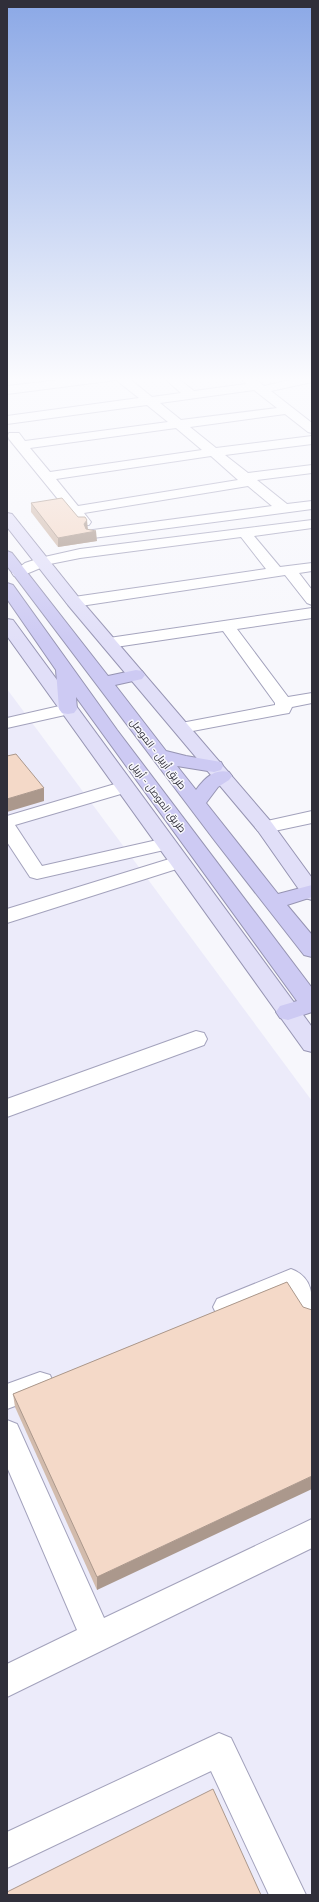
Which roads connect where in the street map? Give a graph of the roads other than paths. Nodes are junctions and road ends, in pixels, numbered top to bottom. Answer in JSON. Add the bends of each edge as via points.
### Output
{"nodes":[{"id":1,"x":38,"y":466,"type":"edge"},
{"id":2,"x":118,"y":466,"type":"edge"},
{"id":3,"x":230,"y":466,"type":"edge"},
{"id":4,"x":312,"y":469,"type":"edge"},
{"id":5,"x":47,"y":476,"type":"junction"},
{"id":6,"x":247,"y":480,"type":"junction"},
{"id":7,"x":312,"y":505,"type":"edge"},
{"id":8,"x":283,"y":508,"type":"junction"},
{"id":9,"x":76,"y":510,"type":"junction"},
{"id":10,"x":7,"y":517,"type":"edge"},
{"id":11,"x":312,"y":524,"type":"edge"},
{"id":12,"x":244,"y":532,"type":"junction"},
{"id":13,"x":94,"y":534,"type":"junction"},
{"id":14,"x":103,"y":550,"type":"junction"},
{"id":15,"x":7,"y":556,"type":"edge"},
{"id":16,"x":42,"y":561,"type":"junction"},
{"id":17,"x":312,"y":567,"type":"edge"},
{"id":18,"x":282,"y":571,"type":"junction"},
{"id":19,"x":13,"y":574,"type":"edge"},
{"id":20,"x":7,"y":588,"type":"edge"},
{"id":21,"x":312,"y":600,"type":"edge"},
{"id":22,"x":74,"y":602,"type":"junction"},
{"id":23,"x":312,"y":613,"type":"edge"},
{"id":24,"x":7,"y":624,"type":"edge"},
{"id":25,"x":227,"y":626,"type":"junction"},
{"id":26,"x":109,"y":643,"type":"junction"},
{"id":27,"x":64,"y":670,"type":"junction"},
{"id":28,"x":136,"y":675,"type":"junction"},
{"id":29,"x":103,"y":682,"type":"junction"},
{"id":30,"x":312,"y":698,"type":"edge"},
{"id":31,"x":284,"y":702,"type":"junction"},
{"id":32,"x":68,"y":709,"type":"junction"},
{"id":33,"x":7,"y":723,"type":"edge"},
{"id":34,"x":182,"y":728,"type":"junction"},
{"id":35,"x":159,"y":755,"type":"junction"},
{"id":36,"x":218,"y":771,"type":"junction"},
{"id":37,"x":125,"y":787,"type":"junction"},
{"id":38,"x":196,"y":803,"type":"junction"},
{"id":39,"x":312,"y":817,"type":"edge"},
{"id":40,"x":7,"y":822,"type":"edge"},
{"id":41,"x":265,"y":827,"type":"junction"},
{"id":42,"x":7,"y":828,"type":"edge"},
{"id":43,"x":166,"y":844,"type":"junction"},
{"id":44,"x":179,"y":862,"type":"junction"},
{"id":45,"x":311,"y":892,"type":"edge"},
{"id":46,"x":274,"y":902,"type":"junction"},
{"id":47,"x":7,"y":916,"type":"edge"},
{"id":48,"x":312,"y":950,"type":"edge"},
{"id":49,"x":312,"y":1004,"type":"edge"},
{"id":50,"x":288,"y":1012,"type":"junction"},
{"id":51,"x":196,"y":1039,"type":"dead end"},
{"id":52,"x":312,"y":1044,"type":"edge"},
{"id":53,"x":7,"y":1108,"type":"edge"},
{"id":54,"x":312,"y":1312,"type":"edge"},
{"id":55,"x":204,"y":1316,"type":"edge"},
{"id":56,"x":65,"y":1373,"type":"edge"},
{"id":57,"x":7,"y":1397,"type":"edge"},
{"id":58,"x":7,"y":1433,"type":"edge"},
{"id":59,"x":312,"y":1532,"type":"edge"},
{"id":60,"x":96,"y":1637,"type":"junction"},
{"id":61,"x":7,"y":1681,"type":"edge"},
{"id":62,"x":7,"y":1850,"type":"edge"},
{"id":63,"x":288,"y":1895,"type":"edge"}],
"edges":[{"from":1,"to":5,"type":"street"},
{"from":2,"to":5,"type":"street"},
{"from":3,"to":6,"type":"street"},
{"from":4,"to":6,"type":"street"},
{"from":5,"to":9,"type":"street"},
{"from":6,"to":8,"type":"street"},
{"from":6,"to":9,"type":"street"},
{"from":7,"to":8,"type":"street"},
{"from":8,"to":13,"type":"street"},
{"from":9,"to":13,"type":"street"},
{"from":10,"to":16,"type":"main road"},
{"from":11,"to":12,"type":"street"},
{"from":12,"to":14,"type":"street"},
{"from":12,"to":18,"type":"street"},
{"from":13,"to":14,"type":"street"},
{"from":14,"to":16,"type":"street"},
{"from":15,"to":19,"type":"highway","name":"طريق أربيل - الموصل"},
{"from":16,"to":19,"type":"street"},
{"from":16,"to":22,"type":"main road"},
{"from":17,"to":18,"type":"street"},
{"from":18,"to":21,"type":"street"},
{"from":18,"to":22,"type":"street"},
{"from":19,"to":29,"type":"highway","name":"طريق أربيل - الموصل"},
{"from":20,"to":27,"type":"highway","name":"طريق الموصل - أربيل"},
{"from":22,"to":26,"type":"main road"},
{"from":23,"to":25,"type":"street"},
{"from":24,"to":32,"type":"main road"},
{"from":25,"to":26,"type":"street"},
{"from":25,"to":31,"type":"street"},
{"from":26,"to":28,"type":"main road"},
{"from":27,"to":32,"type":"highway"},
{"from":27,"to":49,"type":"highway","name":"طريق الموصل - أربيل"},
{"from":28,"to":29,"type":"highway"},
{"from":28,"to":34,"type":"main road"},
{"from":29,"to":35,"type":"highway","name":"طريق أربيل - الموصل"},
{"from":30,"to":31,"type":"street"},
{"from":31,"to":34,"type":"street","via":[[283,709]]},
{"from":32,"to":33,"type":"street"},
{"from":32,"to":37,"type":"main road"},
{"from":34,"to":36,"type":"main road"},
{"from":35,"to":36,"type":"highway"},
{"from":35,"to":38,"type":"highway","name":"طريق أربيل - الموصل"},
{"from":36,"to":38,"type":"highway"},
{"from":36,"to":41,"type":"main road"},
{"from":37,"to":40,"type":"street"},
{"from":37,"to":43,"type":"main road"},
{"from":38,"to":46,"type":"highway","name":"طريق أربيل - الموصل"},
{"from":39,"to":41,"type":"street"},
{"from":41,"to":45,"type":"main road"},
{"from":42,"to":43,"type":"street","via":[[37,873]]},
{"from":43,"to":44,"type":"main road"},
{"from":44,"to":47,"type":"street"},
{"from":44,"to":50,"type":"main road"},
{"from":45,"to":46,"type":"highway"},
{"from":46,"to":48,"type":"highway","name":"طريق أربيل - الموصل"},
{"from":49,"to":50,"type":"highway"},
{"from":50,"to":52,"type":"main road"},
{"from":51,"to":53,"type":"street"},
{"from":54,"to":55,"type":"street","via":[[291,1280]]},
{"from":56,"to":57,"type":"street"},
{"from":58,"to":60,"type":"street"},
{"from":59,"to":60,"type":"street"},
{"from":60,"to":61,"type":"street"},
{"from":62,"to":63,"type":"street","via":[[218,1750]]}]}
